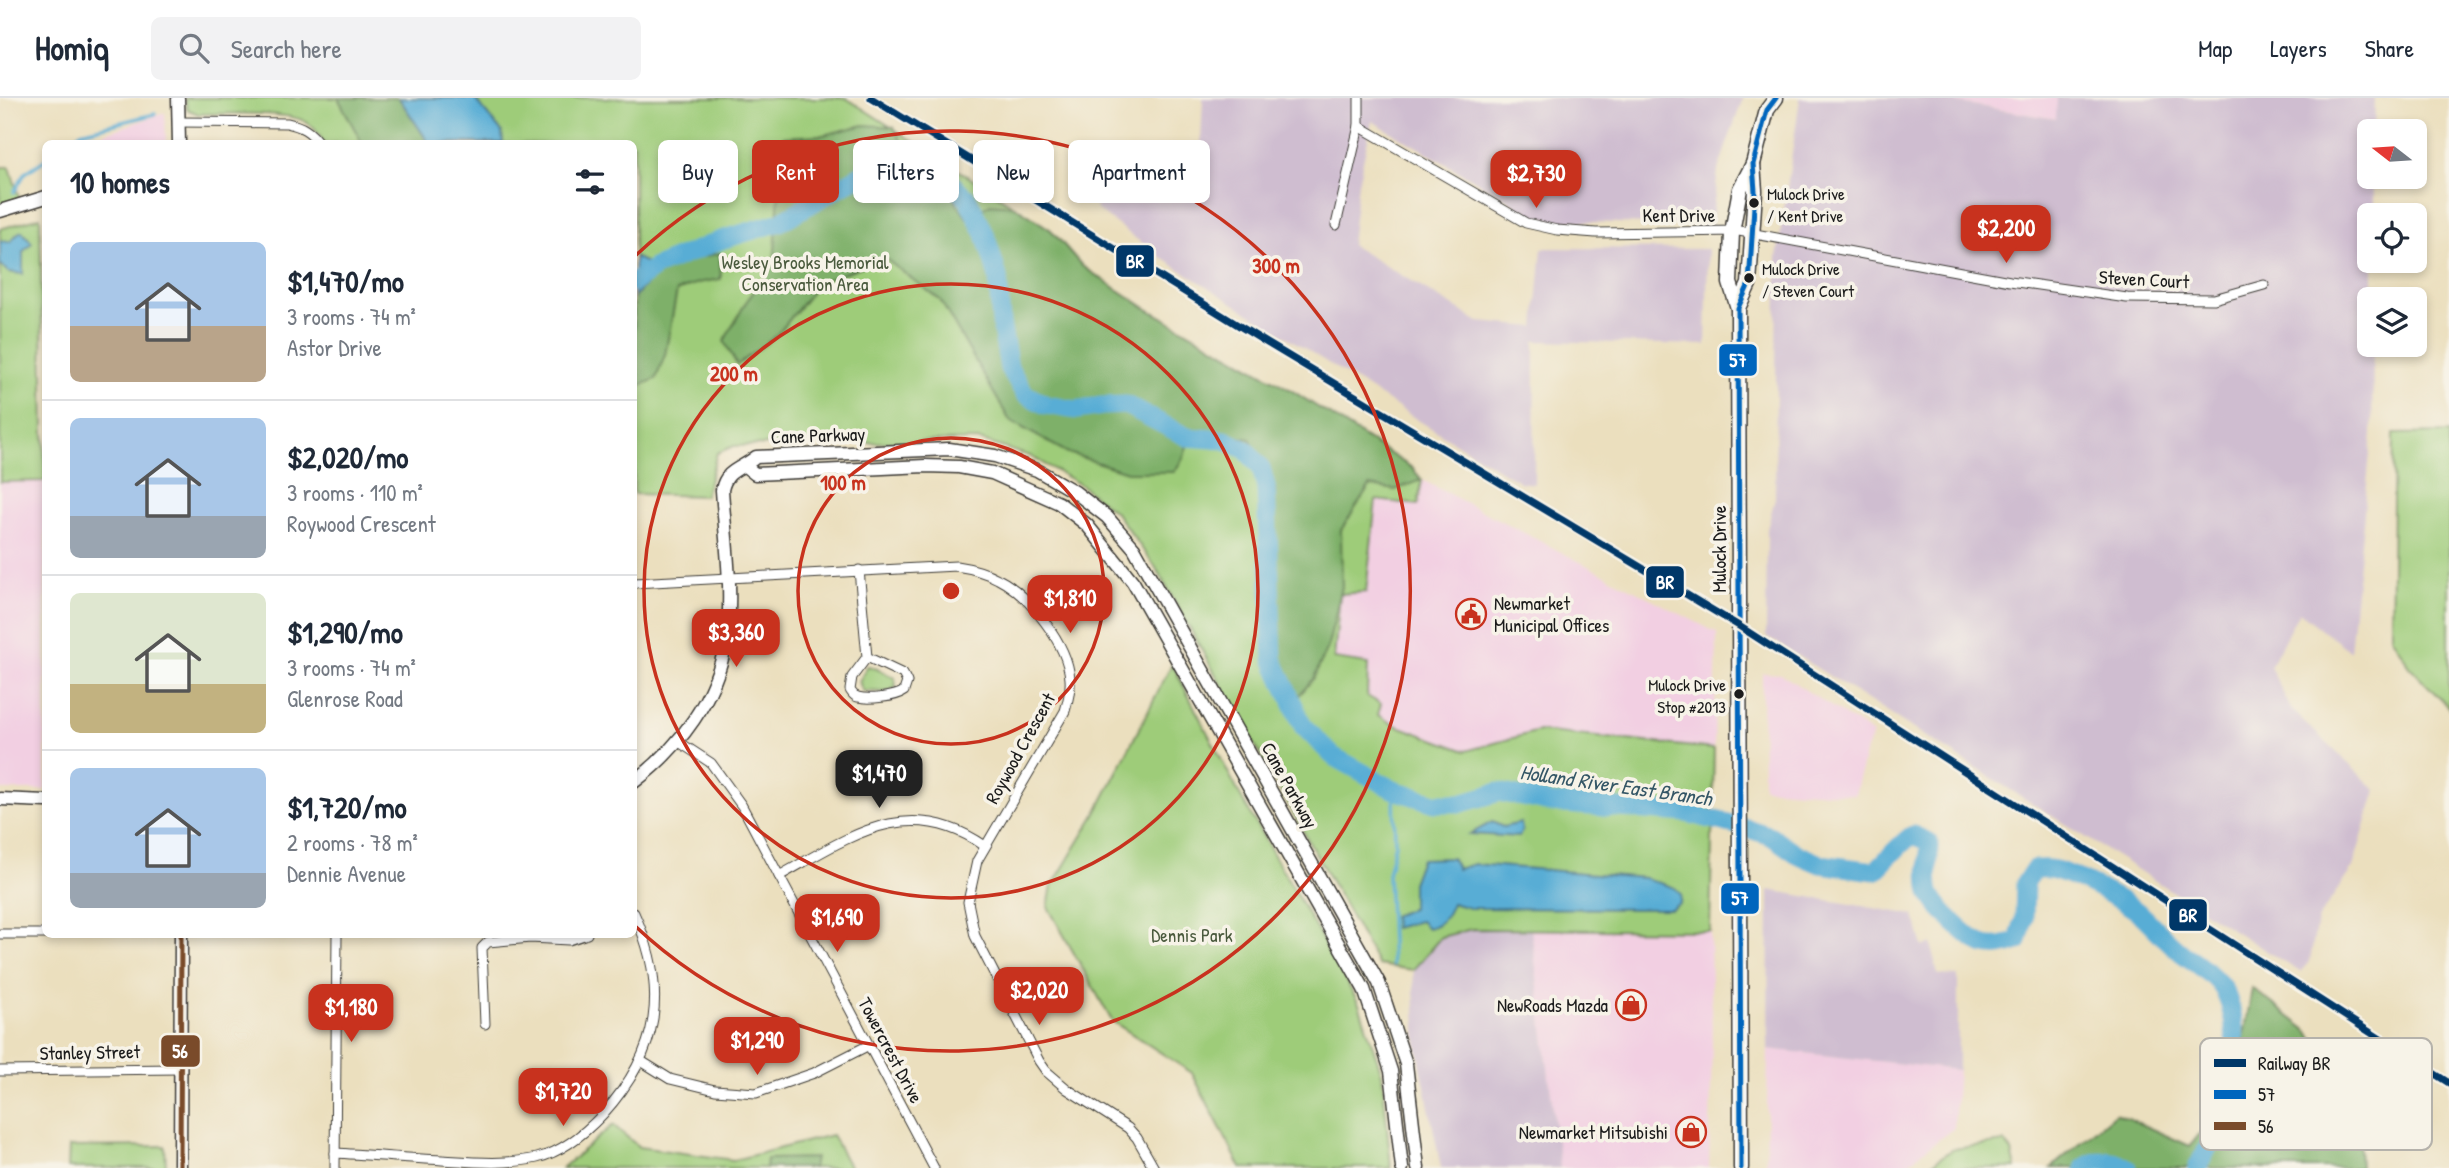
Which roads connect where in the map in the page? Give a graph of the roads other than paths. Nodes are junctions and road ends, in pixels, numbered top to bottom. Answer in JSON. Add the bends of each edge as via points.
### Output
{"nodes":[{"id":1,"x":178,"y":98,"type":"edge"},
{"id":2,"x":1359,"y":98,"type":"edge"},
{"id":3,"x":1770,"y":102,"type":"edge"},
{"id":4,"x":178,"y":122,"type":"junction"},
{"id":5,"x":1359,"y":126,"type":"junction"},
{"id":6,"x":179,"y":140,"type":"edge"},
{"id":7,"x":317,"y":140,"type":"edge"},
{"id":8,"x":1753,"y":164,"type":"junction"},
{"id":9,"x":42,"y":198,"type":"edge"},
{"id":10,"x":0,"y":211,"type":"edge"},
{"id":11,"x":1336,"y":225,"type":"dead end"},
{"id":12,"x":1732,"y":232,"type":"junction"},
{"id":13,"x":1751,"y":233,"type":"junction"},
{"id":14,"x":2264,"y":285,"type":"dead end"},
{"id":15,"x":1738,"y":308,"type":"junction"},
{"id":16,"x":745,"y":466,"type":"junction"},
{"id":17,"x":859,"y":570,"type":"junction"},
{"id":18,"x":727,"y":578,"type":"junction"},
{"id":19,"x":637,"y":583,"type":"edge"},
{"id":20,"x":867,"y":657,"type":"junction"},
{"id":21,"x":679,"y":741,"type":"junction"},
{"id":22,"x":637,"y":780,"type":"edge"},
{"id":23,"x":0,"y":799,"type":"edge"},
{"id":24,"x":42,"y":801,"type":"edge"},
{"id":25,"x":985,"y":846,"type":"junction"},
{"id":26,"x":779,"y":876,"type":"junction"},
{"id":27,"x":637,"y":923,"type":"edge"},
{"id":28,"x":0,"y":934,"type":"edge"},
{"id":29,"x":42,"y":934,"type":"edge"},
{"id":30,"x":181,"y":938,"type":"edge"},
{"id":31,"x":337,"y":938,"type":"edge"},
{"id":32,"x":530,"y":938,"type":"edge"},
{"id":33,"x":530,"y":938,"type":"edge"},
{"id":34,"x":575,"y":938,"type":"edge"},
{"id":35,"x":485,"y":1024,"type":"dead end"},
{"id":36,"x":869,"y":1045,"type":"junction"},
{"id":37,"x":641,"y":1061,"type":"junction"},
{"id":38,"x":180,"y":1069,"type":"junction"},
{"id":39,"x":0,"y":1071,"type":"edge"},
{"id":40,"x":335,"y":1153,"type":"junction"},
{"id":41,"x":468,"y":1165,"type":"edge"},
{"id":42,"x":180,"y":1168,"type":"edge"},
{"id":43,"x":335,"y":1168,"type":"edge"},
{"id":44,"x":934,"y":1168,"type":"edge"},
{"id":45,"x":1154,"y":1168,"type":"edge"},
{"id":46,"x":1402,"y":1168,"type":"edge"},
{"id":47,"x":1418,"y":1168,"type":"edge"},
{"id":48,"x":1741,"y":1168,"type":"edge"}],
"edges":[{"from":1,"to":4,"type":"main road"},
{"from":2,"to":5,"type":"street"},
{"from":3,"to":8,"type":"main road","name":"Mulock Drive"},
{"from":4,"to":6,"type":"main road"},
{"from":4,"to":7,"type":"street","via":[[287,123],[301,126]]},
{"from":5,"to":11,"type":"street"},
{"from":5,"to":12,"type":"street","name":"Kent Drive","via":[[1526,223],[1596,233]]},
{"from":8,"to":12,"type":"main road","name":"Mulock Drive","via":[[1740,189]]},
{"from":8,"to":13,"type":"main road","name":"Mulock Drive"},
{"from":9,"to":10,"type":"main road"},
{"from":12,"to":13,"type":"street","name":"Steven Court"},
{"from":12,"to":15,"type":"main road","name":"Mulock Drive","via":[[1730,283]]},
{"from":13,"to":14,"type":"street","name":"Steven Court","via":[[2127,298],[2214,299]]},
{"from":13,"to":15,"type":"main road","name":"Mulock Drive","via":[[1749,284]]},
{"from":15,"to":48,"type":"main road","name":"Mulock Drive"},
{"from":16,"to":18,"type":"main road","via":[[727,475],[722,490]]},
{"from":16,"to":46,"type":"main road","name":"Cane Parkway","via":[[755,474],[959,467],[992,473],[1059,502],[1087,525],[1133,582],[1364,989],[1391,1071]]},
{"from":16,"to":47,"type":"main road","name":"Cane Parkway","via":[[756,457],[949,449],[995,456],[1037,470],[1107,517],[1134,548],[1379,983],[1406,1064]]},
{"from":17,"to":18,"type":"street","name":"Roywood Crescent"},
{"from":17,"to":20,"type":"street"},
{"from":17,"to":25,"type":"street","name":"Roywood Crescent","via":[[944,565],[987,574],[1014,589],[1032,607],[1062,650],[1070,679],[1065,711]]},
{"from":18,"to":19,"type":"street","name":"Roywood Crescent"},
{"from":18,"to":21,"type":"main road","via":[[727,639],[722,659],[713,687]]},
{"from":20,"to":20,"type":"street","via":[[902,674],[907,682],[904,691],[894,696],[854,695],[850,681]]},
{"from":21,"to":22,"type":"main road"},
{"from":21,"to":26,"type":"street","name":"Towercrest Drive","via":[[711,763],[729,785]]},
{"from":23,"to":24,"type":"main road"},
{"from":25,"to":26,"type":"street","via":[[950,828],[900,822],[863,831]]},
{"from":25,"to":45,"type":"street","name":"Roywood Crescent","via":[[968,902],[982,953],[1046,1071],[1128,1128]]},
{"from":26,"to":36,"type":"street","name":"Towercrest Drive"},
{"from":27,"to":37,"type":"street","via":[[651,957],[655,997]]},
{"from":28,"to":29,"type":"street"},
{"from":30,"to":38,"type":"main road"},
{"from":31,"to":40,"type":"street"},
{"from":32,"to":34,"type":"street"},
{"from":33,"to":35,"type":"street","via":[[488,942],[482,948]]},
{"from":36,"to":37,"type":"street","via":[[814,1073],[756,1093],[715,1090],[670,1079]]},
{"from":36,"to":44,"type":"street","name":"Towercrest Drive"},
{"from":37,"to":41,"type":"street","via":[[595,1122],[556,1152]]},
{"from":38,"to":39,"type":"street","name":"Stanley Street"},
{"from":38,"to":42,"type":"main road"},
{"from":40,"to":41,"type":"street"},
{"from":40,"to":43,"type":"street"}]}
